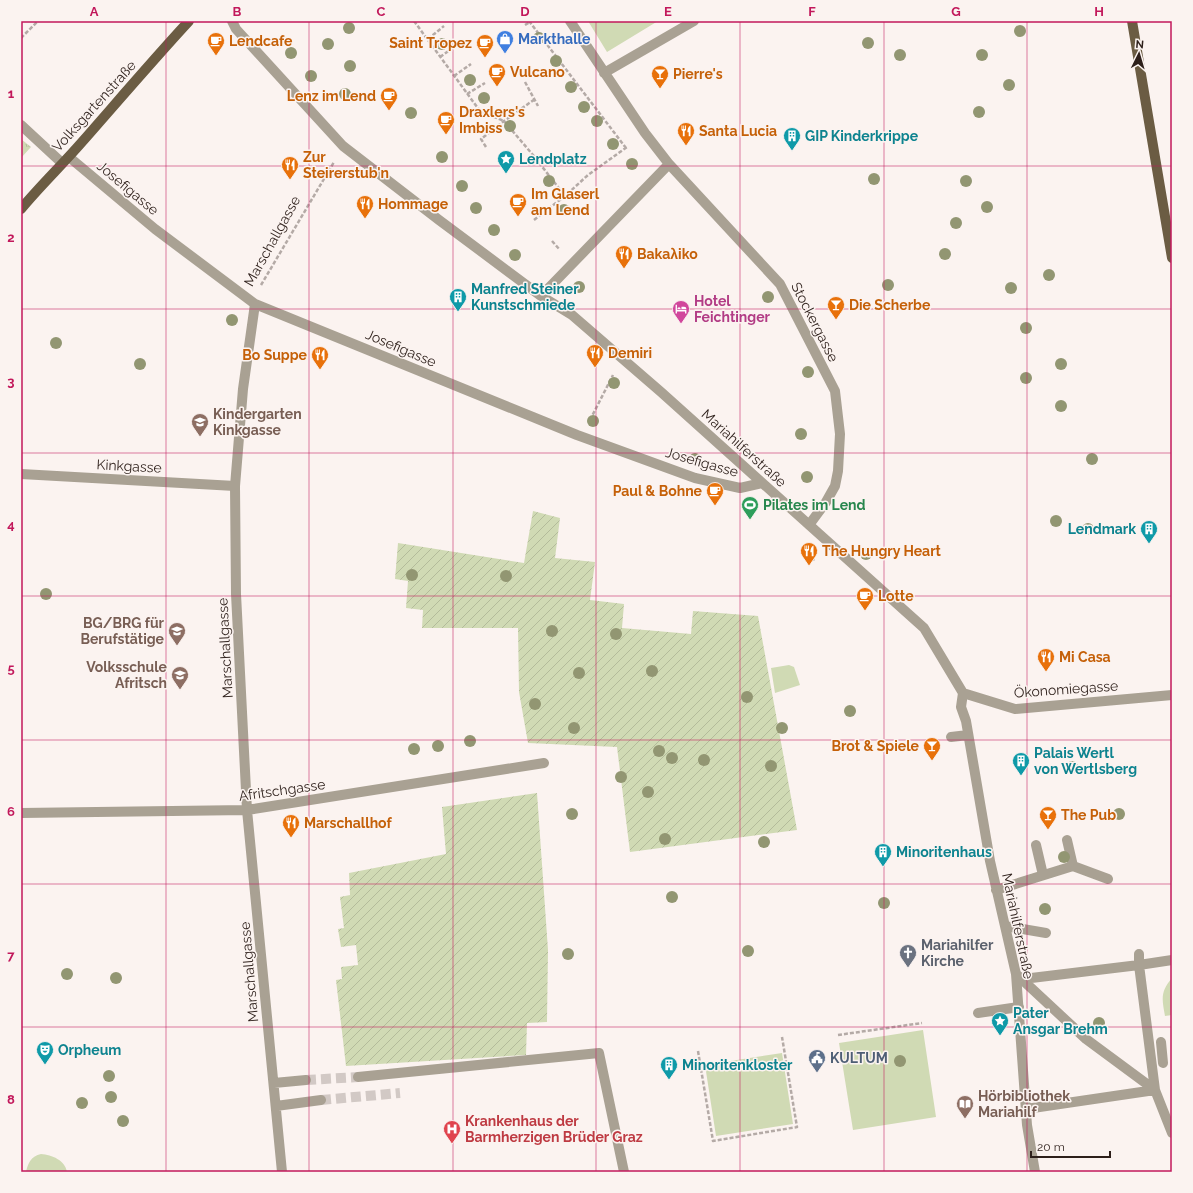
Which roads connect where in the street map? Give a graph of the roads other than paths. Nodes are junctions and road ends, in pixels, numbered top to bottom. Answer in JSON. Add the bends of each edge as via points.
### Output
{"nodes":[{"id":1,"x":189,"y":21,"type":"edge"},
{"id":2,"x":232,"y":21,"type":"edge"},
{"id":3,"x":570,"y":21,"type":"edge"},
{"id":4,"x":694,"y":21,"type":"edge"},
{"id":5,"x":1132,"y":21,"type":"edge"},
{"id":6,"x":604,"y":73,"type":"junction"},
{"id":7,"x":21,"y":126,"type":"edge"},
{"id":8,"x":65,"y":160,"type":"junction"},
{"id":9,"x":670,"y":164,"type":"junction"},
{"id":10,"x":21,"y":209,"type":"edge"},
{"id":11,"x":1172,"y":258,"type":"edge"},
{"id":12,"x":541,"y":296,"type":"junction"},
{"id":13,"x":255,"y":304,"type":"junction"},
{"id":14,"x":21,"y":474,"type":"edge"},
{"id":15,"x":762,"y":483,"type":"junction"},
{"id":16,"x":235,"y":486,"type":"junction"},
{"id":17,"x":809,"y":525,"type":"junction"},
{"id":18,"x":963,"y":692,"type":"junction"},
{"id":19,"x":1172,"y":695,"type":"edge"},
{"id":20,"x":968,"y":735,"type":"junction"},
{"id":21,"x":951,"y":737,"type":"dead end"},
{"id":22,"x":544,"y":763,"type":"dead end"},
{"id":23,"x":247,"y":810,"type":"junction"},
{"id":24,"x":21,"y":813,"type":"edge"},
{"id":25,"x":1067,"y":840,"type":"dead end"},
{"id":26,"x":1036,"y":845,"type":"dead end"},
{"id":27,"x":1074,"y":866,"type":"junction"},
{"id":28,"x":1043,"y":875,"type":"junction"},
{"id":29,"x":1108,"y":879,"type":"dead end"},
{"id":30,"x":996,"y":890,"type":"junction"},
{"id":31,"x":1005,"y":926,"type":"junction"},
{"id":32,"x":1046,"y":933,"type":"dead end"},
{"id":33,"x":1139,"y":954,"type":"dead end"},
{"id":34,"x":1172,"y":960,"type":"edge"},
{"id":35,"x":1139,"y":965,"type":"junction"},
{"id":36,"x":1020,"y":976,"type":"junction"},
{"id":37,"x":1019,"y":1007,"type":"junction"},
{"id":38,"x":978,"y":1013,"type":"dead end"},
{"id":39,"x":1161,"y":1042,"type":"dead end"},
{"id":40,"x":1151,"y":1055,"type":"junction"},
{"id":41,"x":358,"y":1077,"type":"tunnel mouth"},
{"id":42,"x":306,"y":1080,"type":"tunnel mouth"},
{"id":43,"x":274,"y":1083,"type":"junction"},
{"id":44,"x":1155,"y":1090,"type":"junction"},
{"id":45,"x":321,"y":1100,"type":"tunnel mouth"},
{"id":46,"x":276,"y":1106,"type":"junction"},
{"id":47,"x":1026,"y":1108,"type":"junction"},
{"id":48,"x":1172,"y":1133,"type":"edge"},
{"id":49,"x":282,"y":1172,"type":"edge"},
{"id":50,"x":624,"y":1172,"type":"edge"},
{"id":51,"x":1035,"y":1172,"type":"edge"}],
"edges":[{"from":1,"to":8,"type":"main road","name":"Volksgartenstraße"},
{"from":2,"to":12,"type":"street","via":[[236,29],[343,146]]},
{"from":3,"to":6,"type":"street"},
{"from":4,"to":6,"type":"street"},
{"from":5,"to":11,"type":"main road"},
{"from":6,"to":9,"type":"street","via":[[645,134]]},
{"from":7,"to":8,"type":"street","name":"Josefigasse"},
{"from":8,"to":10,"type":"main road","name":"Volksgartenstraße"},
{"from":8,"to":13,"type":"street","name":"Josefigasse"},
{"from":9,"to":12,"type":"street"},
{"from":9,"to":17,"type":"street","name":"Stockergasse","via":[[780,284],[835,391],[840,434],[838,471],[835,486]]},
{"from":12,"to":15,"type":"street","name":"Mariahilferstraße","via":[[572,315]]},
{"from":13,"to":15,"type":"street","name":"Josefigasse","via":[[577,435],[695,478],[740,488]]},
{"from":13,"to":16,"type":"street","name":"Marschallgasse","via":[[243,389]]},
{"from":14,"to":16,"type":"street","name":"Kinkgasse"},
{"from":15,"to":17,"type":"street","name":"Mariahilferstraße"},
{"from":16,"to":23,"type":"street","name":"Marschallgasse","via":[[236,594]]},
{"from":17,"to":18,"type":"street","name":"Mariahilferstraße","via":[[924,628]]},
{"from":18,"to":19,"type":"street","name":"Ökonomiegasse","via":[[1015,708]]},
{"from":18,"to":20,"type":"street","name":"Mariahilferstraße","via":[[961,706]]},
{"from":20,"to":21,"type":"street"},
{"from":20,"to":30,"type":"street","name":"Mariahilferstraße"},
{"from":22,"to":23,"type":"street","name":"Afritschgasse"},
{"from":23,"to":24,"type":"street","name":"Afritschgasse"},
{"from":23,"to":43,"type":"street","name":"Marschallgasse"},
{"from":25,"to":27,"type":"street"},
{"from":26,"to":28,"type":"street"},
{"from":27,"to":28,"type":"street"},
{"from":27,"to":29,"type":"street"},
{"from":28,"to":30,"type":"street"},
{"from":30,"to":31,"type":"street","name":"Mariahilferstraße"},
{"from":31,"to":32,"type":"street"},
{"from":31,"to":36,"type":"street","name":"Mariahilferstraße"},
{"from":33,"to":35,"type":"street"},
{"from":34,"to":35,"type":"street"},
{"from":35,"to":36,"type":"street"},
{"from":35,"to":40,"type":"street"},
{"from":36,"to":37,"type":"street","name":"Mariahilferstraße"},
{"from":36,"to":44,"type":"street","via":[[1086,1040]]},
{"from":37,"to":38,"type":"street"},
{"from":37,"to":47,"type":"street","name":"Mariahilferstraße"},
{"from":39,"to":40,"type":"street","via":[[1163,1058]]},
{"from":40,"to":44,"type":"street"},
{"from":41,"to":50,"type":"street","via":[[599,1053]]},
{"from":42,"to":43,"type":"street"},
{"from":43,"to":46,"type":"street","name":"Marschallgasse"},
{"from":44,"to":47,"type":"street"},
{"from":44,"to":48,"type":"street"},
{"from":45,"to":46,"type":"street"},
{"from":46,"to":49,"type":"street","name":"Marschallgasse"},
{"from":47,"to":51,"type":"street","name":"Mariahilferstraße"}]}
